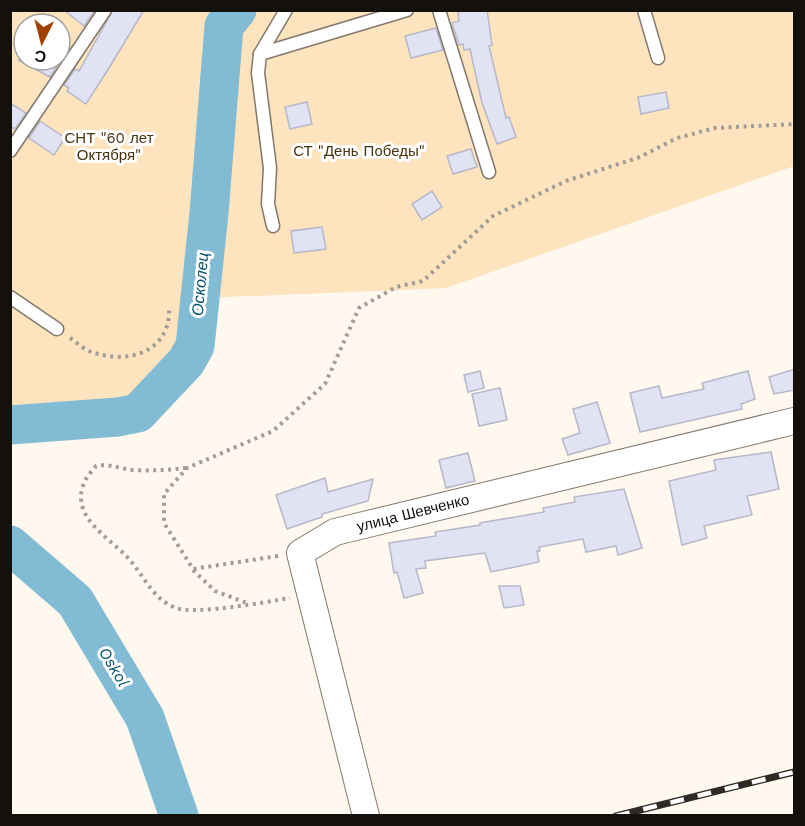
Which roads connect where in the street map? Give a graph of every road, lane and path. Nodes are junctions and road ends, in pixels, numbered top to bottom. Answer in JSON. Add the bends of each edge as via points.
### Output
{"nodes":[{"id":1,"x":105,"y":10,"type":"edge"},
{"id":2,"x":286,"y":10,"type":"edge"},
{"id":3,"x":406,"y":10,"type":"edge"},
{"id":4,"x":439,"y":10,"type":"edge"},
{"id":5,"x":644,"y":10,"type":"edge"},
{"id":6,"x":260,"y":54,"type":"junction"},
{"id":7,"x":658,"y":58,"type":"dead end"},
{"id":8,"x":795,"y":124,"type":"edge"},
{"id":9,"x":10,"y":152,"type":"edge"},
{"id":10,"x":489,"y":172,"type":"dead end"},
{"id":11,"x":273,"y":226,"type":"dead end"},
{"id":12,"x":10,"y":297,"type":"edge"},
{"id":13,"x":169,"y":307,"type":"dead end"},
{"id":14,"x":57,"y":329,"type":"joint"},
{"id":15,"x":795,"y":421,"type":"edge"},
{"id":16,"x":187,"y":468,"type":"junction"},
{"id":17,"x":300,"y":553,"type":"junction"},
{"id":18,"x":193,"y":569,"type":"junction"},
{"id":19,"x":311,"y":597,"type":"junction"},
{"id":20,"x":251,"y":604,"type":"junction"},
{"id":21,"x":366,"y":816,"type":"edge"}],
"edges":[{"from":1,"to":9,"type":"lane"},
{"from":2,"to":6,"type":"lane"},
{"from":3,"to":6,"type":"lane"},
{"from":4,"to":10,"type":"lane"},
{"from":5,"to":7,"type":"lane"},
{"from":6,"to":11,"type":"lane","via":[[258,73]]},
{"from":8,"to":16,"type":"path","via":[[715,128],[677,138],[640,157],[566,181],[493,216],[423,281],[396,287],[359,308],[325,384],[273,431]]},
{"from":12,"to":14,"type":"lane"},
{"from":13,"to":14,"type":"path","via":[[167,327],[154,347],[138,356],[112,357],[88,351]]},
{"from":15,"to":17,"type":"street","name":"улица Шевченко","via":[[335,532]]},
{"from":16,"to":18,"type":"path","via":[[164,494],[164,523]]},
{"from":16,"to":20,"type":"path","via":[[156,471],[96,466],[85,481],[81,497],[87,519],[129,559],[155,594],[176,608]]},
{"from":17,"to":18,"type":"path"},
{"from":17,"to":19,"type":"street"},
{"from":18,"to":20,"type":"path","via":[[215,591]]},
{"from":19,"to":20,"type":"path"},
{"from":19,"to":21,"type":"street"}]}
